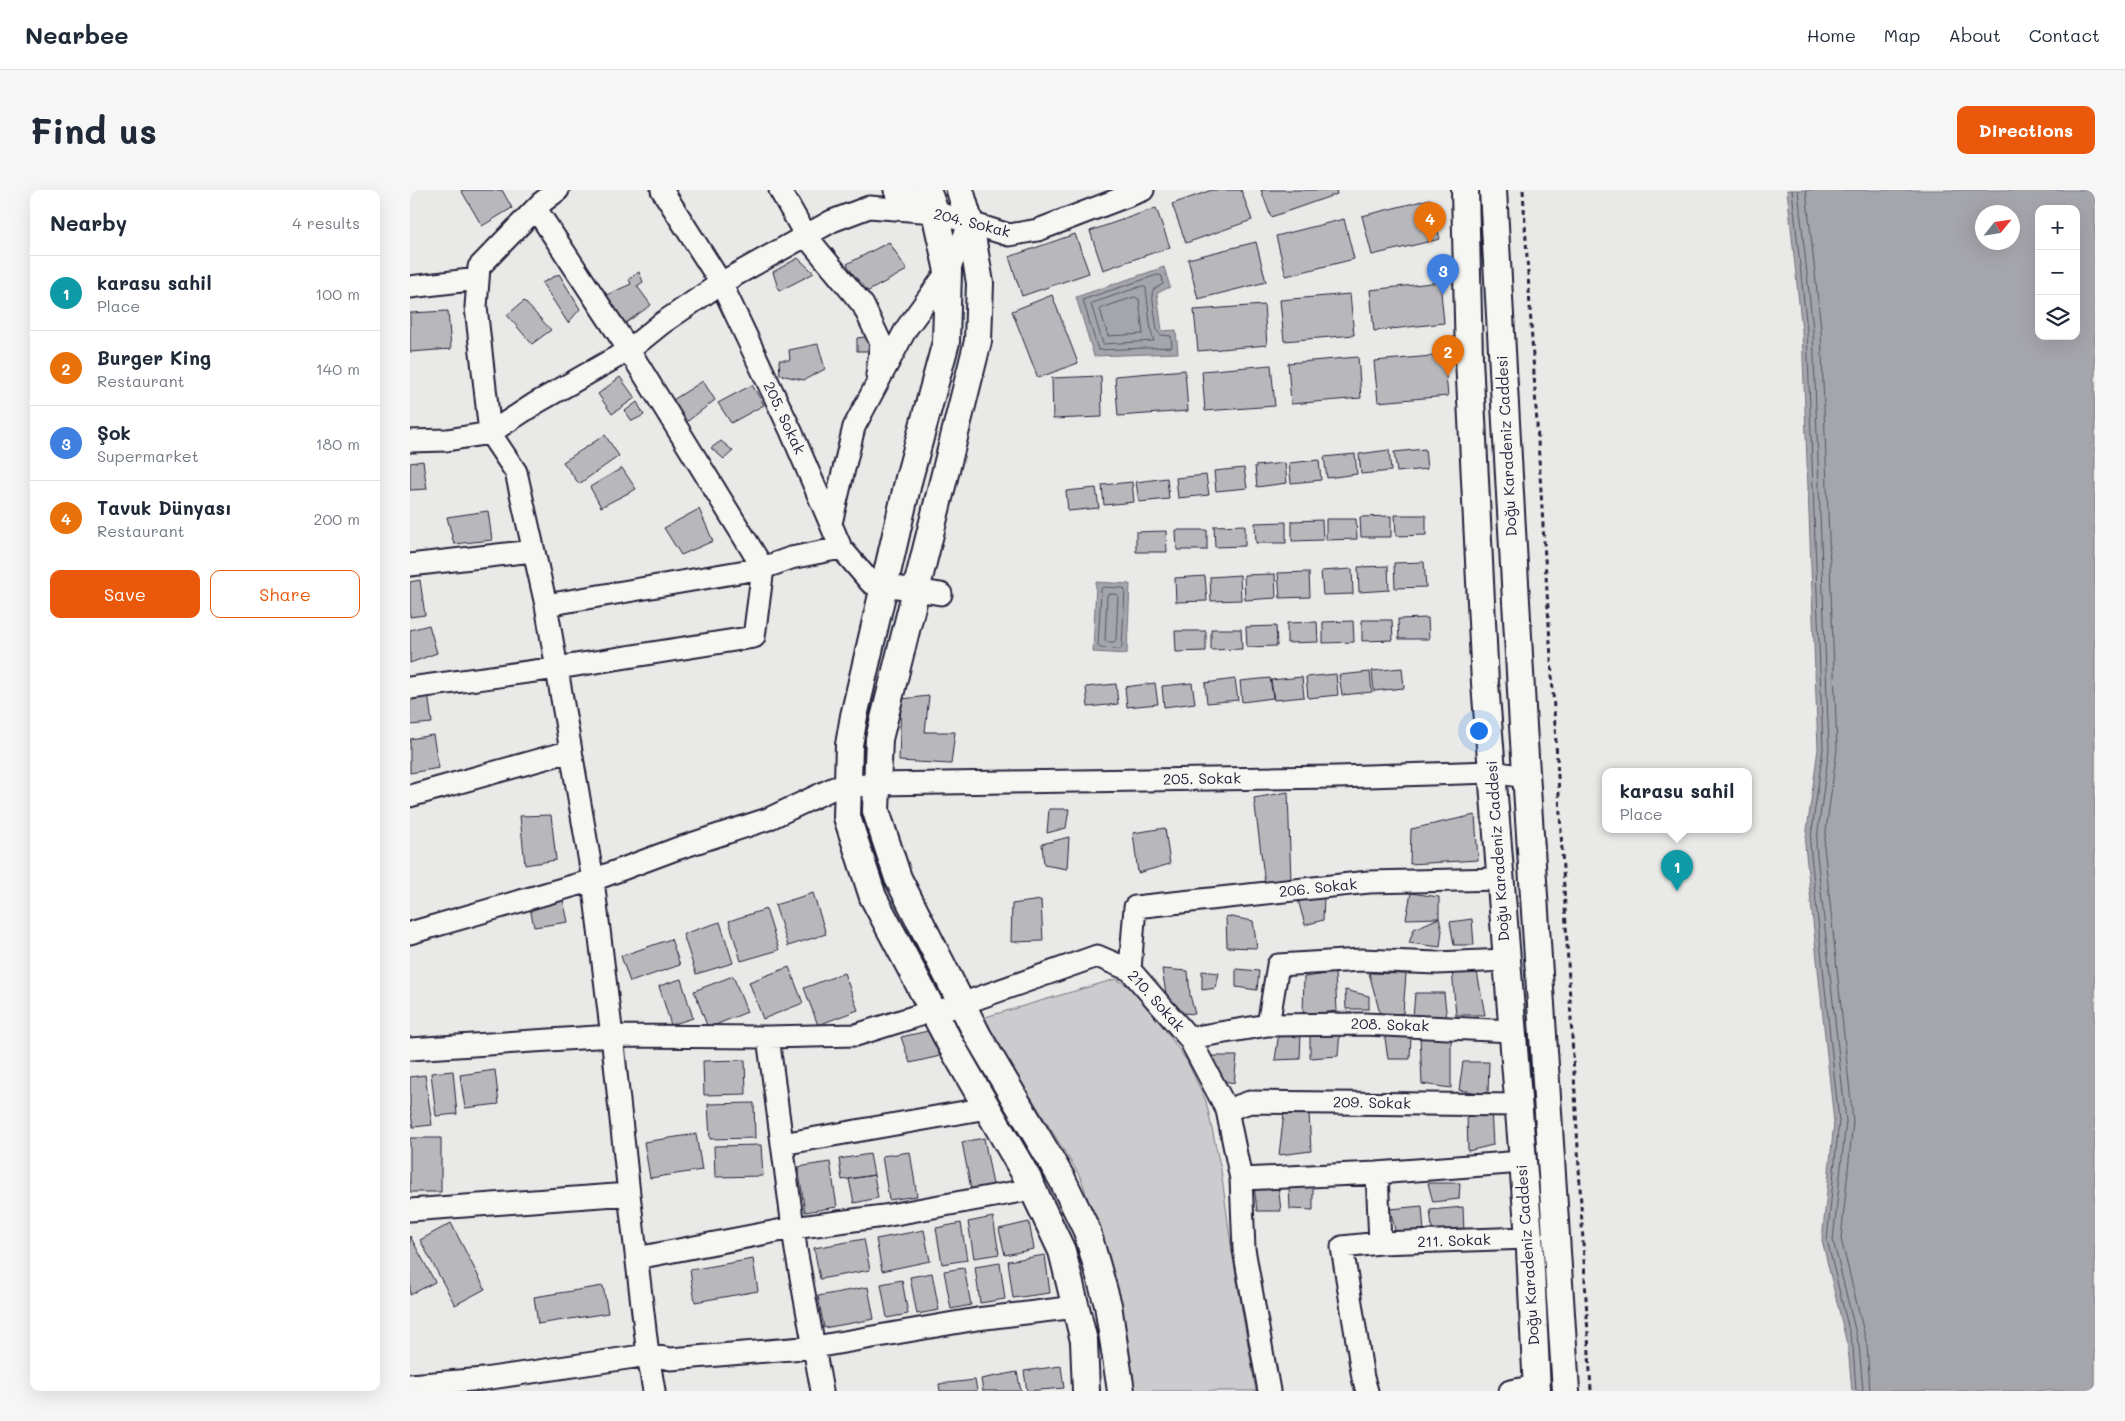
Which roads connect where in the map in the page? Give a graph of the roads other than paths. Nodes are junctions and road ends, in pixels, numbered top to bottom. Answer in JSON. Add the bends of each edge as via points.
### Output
{"nodes":[{"id":1,"x":558,"y":190,"type":"edge"},
{"id":2,"x":662,"y":190,"type":"edge"},
{"id":3,"x":780,"y":190,"type":"edge"},
{"id":4,"x":895,"y":190,"type":"edge"},
{"id":5,"x":960,"y":190,"type":"edge"},
{"id":6,"x":1144,"y":190,"type":"edge"},
{"id":7,"x":1465,"y":190,"type":"edge"},
{"id":8,"x":1493,"y":190,"type":"edge"},
{"id":9,"x":931,"y":201,"type":"edge"},
{"id":10,"x":536,"y":209,"type":"junction"},
{"id":11,"x":970,"y":224,"type":"junction"},
{"id":12,"x":806,"y":236,"type":"junction"},
{"id":13,"x":948,"y":271,"type":"junction"},
{"id":14,"x":478,"y":279,"type":"junction"},
{"id":15,"x":721,"y":283,"type":"junction"},
{"id":16,"x":410,"y":287,"type":"edge"},
{"id":17,"x":629,"y":350,"type":"junction"},
{"id":18,"x":876,"y":387,"type":"junction"},
{"id":19,"x":490,"y":433,"type":"junction"},
{"id":20,"x":410,"y":441,"type":"edge"},
{"id":21,"x":831,"y":523,"type":"junction"},
{"id":22,"x":841,"y":548,"type":"junction"},
{"id":23,"x":533,"y":551,"type":"junction"},
{"id":24,"x":410,"y":565,"type":"edge"},
{"id":25,"x":764,"y":568,"type":"junction"},
{"id":26,"x":884,"y":585,"type":"junction"},
{"id":27,"x":928,"y":592,"type":"junction"},
{"id":28,"x":546,"y":605,"type":"junction"},
{"id":29,"x":557,"y":668,"type":"junction"},
{"id":30,"x":410,"y":688,"type":"edge"},
{"id":31,"x":571,"y":751,"type":"junction"},
{"id":32,"x":1492,"y":772,"type":"junction"},
{"id":33,"x":1526,"y":777,"type":"junction"},
{"id":34,"x":877,"y":784,"type":"junction"},
{"id":35,"x":848,"y":786,"type":"junction"},
{"id":36,"x":410,"y":796,"type":"edge"},
{"id":37,"x":1501,"y":879,"type":"junction"},
{"id":38,"x":593,"y":880,"type":"junction"},
{"id":39,"x":410,"y":933,"type":"edge"},
{"id":40,"x":1506,"y":960,"type":"junction"},
{"id":41,"x":1130,"y":970,"type":"junction"},
{"id":42,"x":948,"y":1008,"type":"junction"},
{"id":43,"x":1268,"y":1025,"type":"junction"},
{"id":44,"x":1512,"y":1030,"type":"junction"},
{"id":45,"x":612,"y":1036,"type":"junction"},
{"id":46,"x":768,"y":1037,"type":"junction"},
{"id":47,"x":1189,"y":1038,"type":"junction"},
{"id":48,"x":410,"y":1049,"type":"edge"},
{"id":49,"x":1518,"y":1105,"type":"junction"},
{"id":50,"x":987,"y":1108,"type":"junction"},
{"id":51,"x":1227,"y":1110,"type":"junction"},
{"id":52,"x":782,"y":1144,"type":"junction"},
{"id":53,"x":1522,"y":1162,"type":"junction"},
{"id":54,"x":1377,"y":1173,"type":"junction"},
{"id":55,"x":1241,"y":1179,"type":"junction"},
{"id":56,"x":1033,"y":1189,"type":"junction"},
{"id":57,"x":629,"y":1194,"type":"junction"},
{"id":58,"x":410,"y":1210,"type":"edge"},
{"id":59,"x":793,"y":1228,"type":"junction"},
{"id":60,"x":1528,"y":1238,"type":"junction"},
{"id":61,"x":1380,"y":1243,"type":"junction"},
{"id":62,"x":637,"y":1258,"type":"junction"},
{"id":63,"x":1076,"y":1307,"type":"junction"},
{"id":64,"x":815,"y":1347,"type":"junction"},
{"id":65,"x":648,"y":1355,"type":"junction"},
{"id":66,"x":410,"y":1385,"type":"edge"},
{"id":67,"x":484,"y":1385,"type":"edge"},
{"id":68,"x":1537,"y":1388,"type":"edge"},
{"id":69,"x":654,"y":1391,"type":"edge"},
{"id":70,"x":822,"y":1391,"type":"edge"},
{"id":71,"x":1084,"y":1391,"type":"edge"},
{"id":72,"x":1121,"y":1391,"type":"edge"},
{"id":73,"x":1269,"y":1391,"type":"edge"},
{"id":74,"x":1367,"y":1391,"type":"edge"},
{"id":75,"x":1510,"y":1391,"type":"edge"},
{"id":76,"x":1566,"y":1391,"type":"edge"}],
"edges":[{"from":1,"to":10,"type":"street"},
{"from":2,"to":15,"type":"street","name":"205. Sokak"},
{"from":3,"to":12,"type":"street"},
{"from":4,"to":9,"type":"street"},
{"from":5,"to":11,"type":"main road"},
{"from":6,"to":11,"type":"street","name":"204. Sokak","via":[[1038,230],[1009,235]]},
{"from":7,"to":32,"type":"main road","name":"Doğu Karadeniz Caddesi","via":[[1469,367]]},
{"from":8,"to":33,"type":"main road","name":"Doğu Karadeniz Caddesi"},
{"from":9,"to":11,"type":"street","name":"204. Sokak"},
{"from":9,"to":12,"type":"street","name":"204. Sokak","via":[[869,207],[832,221]]},
{"from":9,"to":13,"type":"main road"},
{"from":10,"to":14,"type":"street","via":[[479,267]]},
{"from":10,"to":17,"type":"street"},
{"from":11,"to":13,"type":"street"},
{"from":11,"to":27,"type":"main road","via":[[980,283],[978,341]]},
{"from":12,"to":15,"type":"street","name":"204. Sokak"},
{"from":12,"to":18,"type":"street","via":[[863,305],[881,343]]},
{"from":13,"to":18,"type":"street","via":[[906,330]]},
{"from":13,"to":26,"type":"main road","via":[[946,342]]},
{"from":14,"to":16,"type":"street"},
{"from":14,"to":19,"type":"street","via":[[476,307]]},
{"from":15,"to":17,"type":"street","name":"204. Sokak"},
{"from":15,"to":21,"type":"street","name":"205. Sokak"},
{"from":17,"to":19,"type":"street","name":"204. Sokak"},
{"from":17,"to":25,"type":"street"},
{"from":18,"to":21,"type":"street","via":[[854,427]]},
{"from":19,"to":20,"type":"street","via":[[447,440]]},
{"from":19,"to":23,"type":"street","via":[[516,472]]},
{"from":21,"to":22,"type":"street","name":"205. Sokak"},
{"from":22,"to":25,"type":"street","via":[[791,558]]},
{"from":22,"to":26,"type":"street","name":"205. Sokak","via":[[871,583]]},
{"from":23,"to":24,"type":"street"},
{"from":23,"to":28,"type":"street"},
{"from":25,"to":28,"type":"street"},
{"from":25,"to":29,"type":"street","via":[[754,637]]},
{"from":26,"to":27,"type":"street","name":"205. Sokak"},
{"from":26,"to":35,"type":"main road","via":[[854,716],[849,745]]},
{"from":27,"to":34,"type":"main road","via":[[879,740]]},
{"from":28,"to":29,"type":"street"},
{"from":29,"to":30,"type":"street"},
{"from":29,"to":31,"type":"street"},
{"from":31,"to":36,"type":"street"},
{"from":31,"to":38,"type":"street"},
{"from":32,"to":33,"type":"street","name":"205. Sokak"},
{"from":32,"to":34,"type":"street","name":"205. Sokak"},
{"from":32,"to":37,"type":"main road","name":"Doğu Karadeniz Caddesi"},
{"from":33,"to":76,"type":"main road","name":"Doğu Karadeniz Caddesi"},
{"from":34,"to":35,"type":"street","name":"205. Sokak"},
{"from":34,"to":42,"type":"main road","via":[[876,811]]},
{"from":35,"to":38,"type":"street","name":"205. Sokak","via":[[834,788],[768,819]]},
{"from":35,"to":42,"type":"main road","via":[[847,817],[873,897]]},
{"from":37,"to":40,"type":"main road","name":"Doğu Karadeniz Caddesi"},
{"from":37,"to":41,"type":"street","name":"206. Sokak","via":[[1369,882],[1135,907]]},
{"from":38,"to":39,"type":"street","name":"205. Sokak"},
{"from":38,"to":45,"type":"street"},
{"from":40,"to":43,"type":"street","via":[[1437,963],[1361,960],[1278,964]]},
{"from":40,"to":44,"type":"main road","name":"Doğu Karadeniz Caddesi"},
{"from":41,"to":42,"type":"street","name":"210. Sokak","via":[[1097,956]]},
{"from":41,"to":47,"type":"street","name":"210. Sokak"},
{"from":42,"to":46,"type":"street","name":"210. Sokak","via":[[856,1035]]},
{"from":42,"to":50,"type":"main road"},
{"from":42,"to":72,"type":"main road","via":[[978,1036],[1062,1178],[1087,1231],[1108,1305]]},
{"from":43,"to":44,"type":"street","name":"208. Sokak","via":[[1364,1024]]},
{"from":43,"to":47,"type":"street","name":"208. Sokak"},
{"from":44,"to":49,"type":"main road","name":"Doğu Karadeniz Caddesi"},
{"from":45,"to":46,"type":"street","name":"210. Sokak"},
{"from":45,"to":48,"type":"street","name":"210. Sokak"},
{"from":45,"to":57,"type":"street"},
{"from":46,"to":52,"type":"street"},
{"from":47,"to":51,"type":"street","name":"210. Sokak"},
{"from":49,"to":51,"type":"street","name":"209. Sokak","via":[[1250,1102]]},
{"from":49,"to":53,"type":"main road","name":"Doğu Karadeniz Caddesi"},
{"from":50,"to":52,"type":"street"},
{"from":50,"to":56,"type":"main road"},
{"from":51,"to":55,"type":"street","name":"210. Sokak"},
{"from":52,"to":59,"type":"street"},
{"from":53,"to":54,"type":"street"},
{"from":53,"to":60,"type":"main road","name":"Doğu Karadeniz Caddesi"},
{"from":54,"to":55,"type":"street"},
{"from":54,"to":61,"type":"street"},
{"from":55,"to":73,"type":"street","name":"210. Sokak","via":[[1244,1249]]},
{"from":56,"to":59,"type":"street","via":[[884,1216]]},
{"from":56,"to":63,"type":"main road","via":[[1062,1252]]},
{"from":57,"to":58,"type":"street"},
{"from":57,"to":62,"type":"street"},
{"from":59,"to":62,"type":"street"},
{"from":59,"to":64,"type":"street"},
{"from":60,"to":61,"type":"street","name":"211. Sokak"},
{"from":60,"to":68,"type":"main road","name":"Doğu Karadeniz Caddesi"},
{"from":61,"to":74,"type":"street","name":"211. Sokak","via":[[1342,1247]]},
{"from":62,"to":65,"type":"street"},
{"from":63,"to":64,"type":"street","via":[[977,1319]]},
{"from":63,"to":71,"type":"main road","via":[[1084,1341]]},
{"from":64,"to":65,"type":"street","via":[[671,1359]]},
{"from":64,"to":70,"type":"street"},
{"from":65,"to":67,"type":"street"},
{"from":65,"to":69,"type":"street"},
{"from":66,"to":67,"type":"street"},
{"from":68,"to":75,"type":"street"}]}
